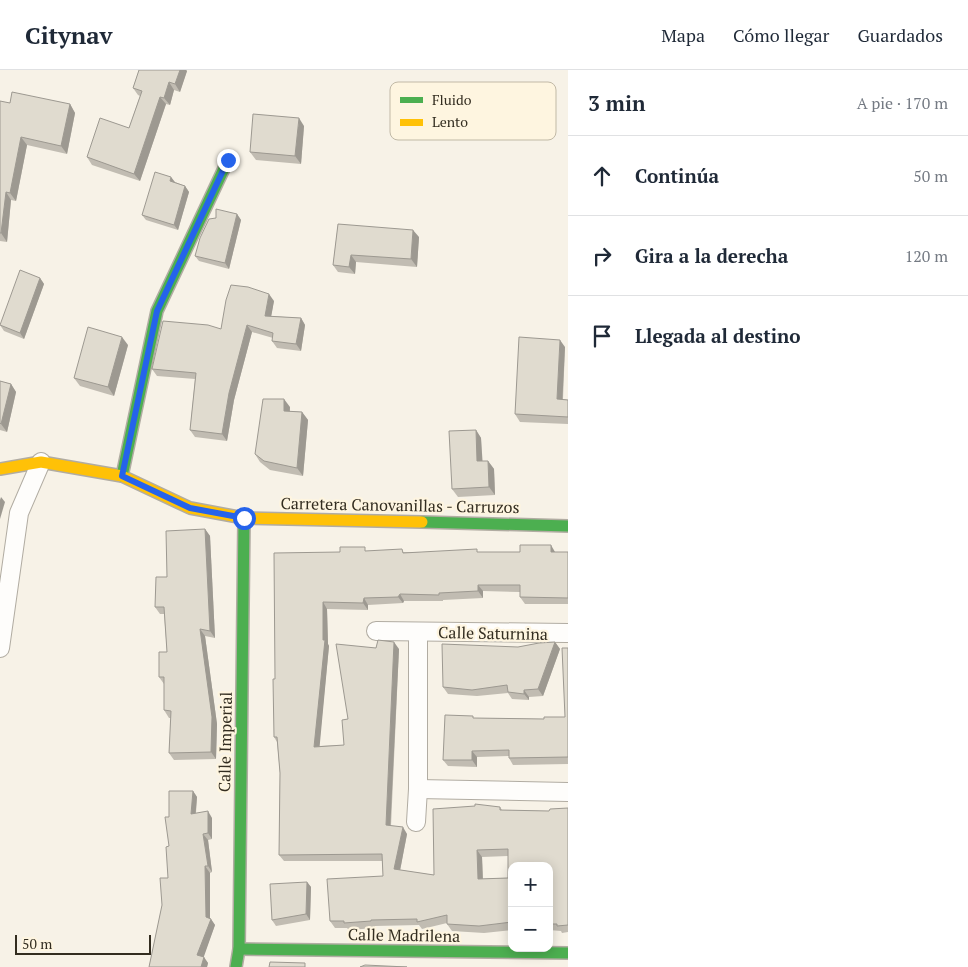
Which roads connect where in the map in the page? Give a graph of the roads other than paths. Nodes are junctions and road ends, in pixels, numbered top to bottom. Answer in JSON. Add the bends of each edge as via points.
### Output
{"nodes":[{"id":1,"x":228,"y":160,"type":"dead end"},
{"id":2,"x":41,"y":462,"type":"junction"},
{"id":3,"x":0,"y":469,"type":"edge"},
{"id":4,"x":122,"y":476,"type":"junction"},
{"id":5,"x":244,"y":518,"type":"junction"},
{"id":6,"x":568,"y":526,"type":"edge"},
{"id":7,"x":376,"y":631,"type":"dead end"},
{"id":8,"x":418,"y":632,"type":"junction"},
{"id":9,"x":568,"y":633,"type":"edge"},
{"id":10,"x":0,"y":648,"type":"edge"},
{"id":11,"x":418,"y":789,"type":"junction"},
{"id":12,"x":568,"y":792,"type":"edge"},
{"id":13,"x":416,"y":822,"type":"dead end"},
{"id":14,"x":239,"y":949,"type":"junction"},
{"id":15,"x":568,"y":953,"type":"edge"},
{"id":16,"x":236,"y":967,"type":"edge"}],
"edges":[{"from":1,"to":4,"type":"street","via":[[157,311]]},
{"from":2,"to":3,"type":"street","name":"Carretera Canovanillas - Carruzos"},
{"from":2,"to":4,"type":"street","name":"Carretera Canovanillas - Carruzos"},
{"from":2,"to":10,"type":"street","via":[[19,513]]},
{"from":4,"to":5,"type":"street","name":"Carretera Canovanillas - Carruzos","via":[[190,508]]},
{"from":5,"to":6,"type":"street","name":"Carretera Canovanillas - Carruzos"},
{"from":5,"to":14,"type":"street","name":"Calle Imperial"},
{"from":7,"to":8,"type":"street","name":"Calle Saturnina"},
{"from":8,"to":9,"type":"street","name":"Calle Saturnina"},
{"from":8,"to":11,"type":"street"},
{"from":11,"to":12,"type":"street"},
{"from":11,"to":13,"type":"street"},
{"from":14,"to":15,"type":"street","name":"Calle Madrilena"},
{"from":14,"to":16,"type":"street","name":"Calle Imperial"}]}
